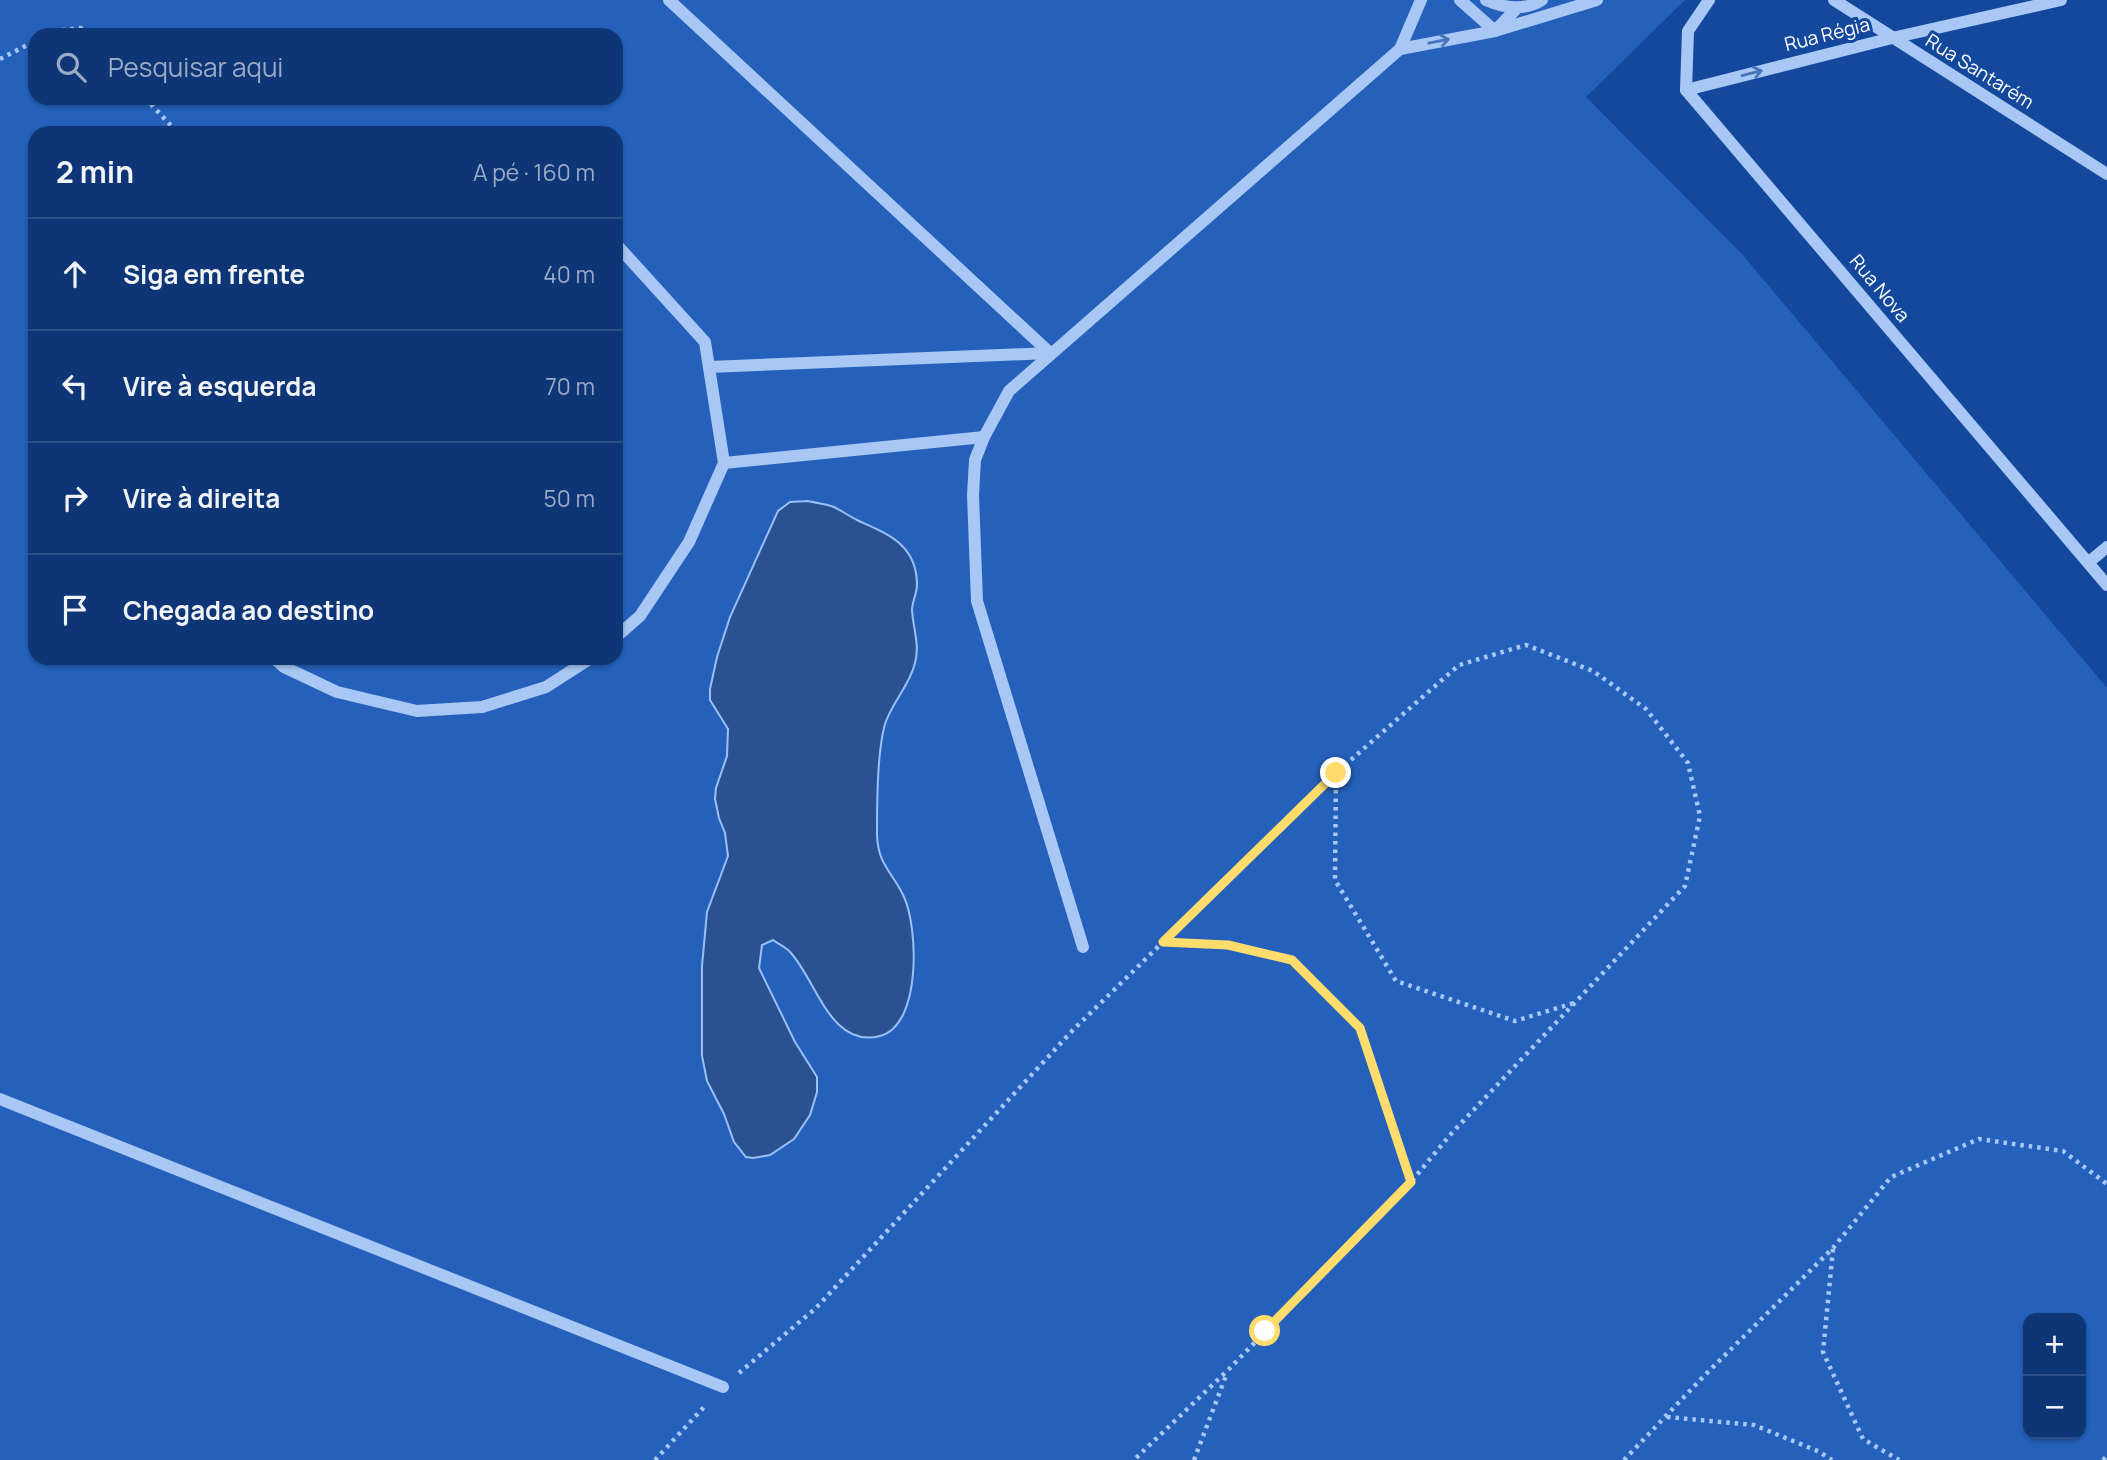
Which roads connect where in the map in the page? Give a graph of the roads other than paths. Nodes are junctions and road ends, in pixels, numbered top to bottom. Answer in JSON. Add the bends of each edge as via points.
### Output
{"nodes":[{"id":1,"x":668,"y":0,"type":"edge"},
{"id":2,"x":1422,"y":0,"type":"edge"},
{"id":3,"x":1460,"y":0,"type":"edge"},
{"id":4,"x":1486,"y":0,"type":"edge"},
{"id":5,"x":1542,"y":0,"type":"edge"},
{"id":6,"x":1597,"y":0,"type":"edge"},
{"id":7,"x":1709,"y":0,"type":"edge"},
{"id":8,"x":1834,"y":0,"type":"edge"},
{"id":9,"x":2061,"y":0,"type":"edge"},
{"id":10,"x":1517,"y":8,"type":"junction"},
{"id":11,"x":1495,"y":31,"type":"junction"},
{"id":12,"x":1892,"y":38,"type":"junction"},
{"id":13,"x":1400,"y":49,"type":"junction"},
{"id":14,"x":1686,"y":90,"type":"junction"},
{"id":15,"x":2107,"y":174,"type":"edge"},
{"id":16,"x":623,"y":252,"type":"edge"},
{"id":17,"x":1051,"y":353,"type":"junction"},
{"id":18,"x":709,"y":367,"type":"junction"},
{"id":19,"x":984,"y":437,"type":"junction"},
{"id":20,"x":724,"y":463,"type":"junction"},
{"id":21,"x":2107,"y":547,"type":"edge"},
{"id":22,"x":2089,"y":562,"type":"junction"},
{"id":23,"x":2107,"y":585,"type":"edge"},
{"id":24,"x":623,"y":631,"type":"edge"},
{"id":25,"x":282,"y":665,"type":"edge"},
{"id":26,"x":580,"y":665,"type":"edge"},
{"id":27,"x":1083,"y":947,"type":"dead end"},
{"id":28,"x":0,"y":1099,"type":"edge"},
{"id":29,"x":723,"y":1387,"type":"road end"}],
"edges":[{"from":1,"to":17,"type":"street"},
{"from":2,"to":13,"type":"street"},
{"from":3,"to":11,"type":"street"},
{"from":4,"to":10,"type":"street"},
{"from":5,"to":10,"type":"street"},
{"from":6,"to":11,"type":"street"},
{"from":7,"to":14,"type":"street","via":[[1688,31]]},
{"from":8,"to":12,"type":"street","name":"Rua Santarém"},
{"from":9,"to":12,"type":"street","name":"Rua Régia"},
{"from":10,"to":11,"type":"street"},
{"from":13,"to":11,"type":"street","one_way":true},
{"from":14,"to":12,"type":"street","name":"Rua Régia","one_way":true},
{"from":12,"to":15,"type":"street","name":"Rua Santarém"},
{"from":13,"to":17,"type":"street"},
{"from":14,"to":22,"type":"street","name":"Rua Nova"},
{"from":16,"to":18,"type":"street","via":[[705,342]]},
{"from":17,"to":18,"type":"street"},
{"from":17,"to":19,"type":"street","via":[[1009,391]]},
{"from":18,"to":20,"type":"street"},
{"from":19,"to":20,"type":"street"},
{"from":19,"to":27,"type":"street","via":[[975,460],[973,495],[976,601]]},
{"from":20,"to":24,"type":"street","via":[[689,541],[640,616]]},
{"from":21,"to":22,"type":"street"},
{"from":22,"to":23,"type":"street","name":"Rua Nova"},
{"from":25,"to":26,"type":"street","via":[[337,692],[417,711],[482,707],[546,687]]},
{"from":28,"to":29,"type":"street"}]}
